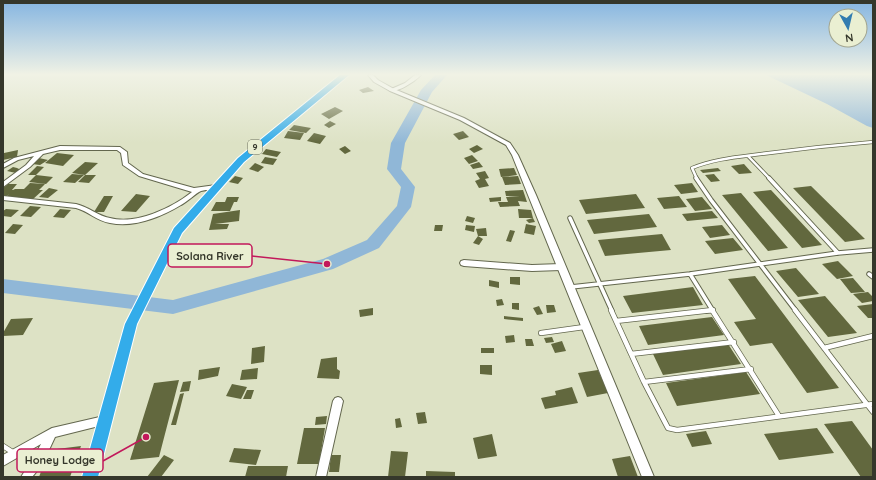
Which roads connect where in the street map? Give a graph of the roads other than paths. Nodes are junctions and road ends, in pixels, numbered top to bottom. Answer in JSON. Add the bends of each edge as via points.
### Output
{"nodes":[{"id":1,"x":318,"y":97,"type":"edge"},
{"id":2,"x":410,"y":97,"type":"edge"},
{"id":3,"x":873,"y":142,"type":"edge"},
{"id":4,"x":41,"y":153,"type":"junction"},
{"id":5,"x":748,"y":156,"type":"junction"},
{"id":6,"x":3,"y":166,"type":"edge"},
{"id":7,"x":3,"y":185,"type":"edge"},
{"id":8,"x":216,"y":187,"type":"junction"},
{"id":9,"x":197,"y":191,"type":"junction"},
{"id":10,"x":3,"y":198,"type":"edge"},
{"id":11,"x":570,"y":218,"type":"dead end"},
{"id":12,"x":873,"y":250,"type":"edge"},
{"id":13,"x":838,"y":253,"type":"junction"},
{"id":14,"x":464,"y":263,"type":"dead end"},
{"id":15,"x":760,"y":264,"type":"junction"},
{"id":16,"x":561,"y":267,"type":"junction"},
{"id":17,"x":690,"y":274,"type":"junction"},
{"id":18,"x":869,"y":274,"type":"dead end"},
{"id":19,"x":873,"y":277,"type":"edge"},
{"id":20,"x":600,"y":284,"type":"junction"},
{"id":21,"x":569,"y":287,"type":"junction"},
{"id":22,"x":713,"y":310,"type":"junction"},
{"id":23,"x":616,"y":321,"type":"junction"},
{"id":24,"x":586,"y":327,"type":"junction"},
{"id":25,"x":541,"y":333,"type":"dead end"},
{"id":26,"x":873,"y":336,"type":"edge"},
{"id":27,"x":734,"y":342,"type":"junction"},
{"id":28,"x":824,"y":348,"type":"junction"},
{"id":29,"x":631,"y":354,"type":"junction"},
{"id":30,"x":751,"y":369,"type":"junction"},
{"id":31,"x":644,"y":382,"type":"junction"},
{"id":32,"x":338,"y":401,"type":"dead end"},
{"id":33,"x":870,"y":404,"type":"edge"},
{"id":34,"x":873,"y":412,"type":"edge"},
{"id":35,"x":779,"y":416,"type":"junction"},
{"id":36,"x":104,"y":421,"type":"junction"},
{"id":37,"x":52,"y":433,"type":"junction"},
{"id":38,"x":3,"y":446,"type":"edge"},
{"id":39,"x":15,"y":454,"type":"junction"},
{"id":40,"x":3,"y":461,"type":"edge"},
{"id":41,"x":26,"y":477,"type":"edge"},
{"id":42,"x":90,"y":477,"type":"edge"},
{"id":43,"x":321,"y":477,"type":"edge"},
{"id":44,"x":648,"y":477,"type":"edge"}],
"edges":[{"from":1,"to":8,"type":"highway","number":"9","via":[[241,160]]},
{"from":2,"to":16,"type":"street","via":[[462,119],[508,144],[515,155]]},
{"from":3,"to":5,"type":"lane"},
{"from":4,"to":6,"type":"street","via":[[16,159]]},
{"from":4,"to":7,"type":"street"},
{"from":4,"to":9,"type":"street","via":[[65,148],[118,148],[124,152],[125,164],[141,176]]},
{"from":5,"to":13,"type":"lane"},
{"from":5,"to":15,"type":"lane","via":[[696,164],[692,171]]},
{"from":8,"to":9,"type":"street"},
{"from":8,"to":36,"type":"highway","number":"9","via":[[178,231],[131,324]]},
{"from":9,"to":10,"type":"street","via":[[159,214],[122,221],[100,218],[83,207]]},
{"from":11,"to":20,"type":"lane"},
{"from":12,"to":13,"type":"lane"},
{"from":13,"to":15,"type":"lane"},
{"from":14,"to":16,"type":"street","via":[[532,268]]},
{"from":15,"to":17,"type":"lane"},
{"from":15,"to":28,"type":"lane"},
{"from":16,"to":21,"type":"street"},
{"from":17,"to":20,"type":"lane"},
{"from":17,"to":22,"type":"lane"},
{"from":18,"to":19,"type":"lane"},
{"from":20,"to":21,"type":"lane"},
{"from":20,"to":23,"type":"lane"},
{"from":21,"to":24,"type":"street"},
{"from":22,"to":23,"type":"lane"},
{"from":22,"to":27,"type":"lane"},
{"from":23,"to":29,"type":"lane"},
{"from":24,"to":25,"type":"lane"},
{"from":24,"to":44,"type":"street"},
{"from":26,"to":28,"type":"lane"},
{"from":27,"to":29,"type":"lane"},
{"from":27,"to":30,"type":"lane"},
{"from":28,"to":33,"type":"lane"},
{"from":29,"to":31,"type":"lane"},
{"from":30,"to":31,"type":"lane"},
{"from":30,"to":35,"type":"lane"},
{"from":31,"to":35,"type":"lane","via":[[666,426],[677,430]]},
{"from":32,"to":43,"type":"street"},
{"from":33,"to":34,"type":"lane"},
{"from":33,"to":35,"type":"lane"},
{"from":36,"to":37,"type":"street"},
{"from":36,"to":42,"type":"highway","number":"9"},
{"from":37,"to":39,"type":"street"},
{"from":37,"to":41,"type":"street","via":[[38,461]]},
{"from":38,"to":39,"type":"lane"},
{"from":39,"to":40,"type":"street"}]}
